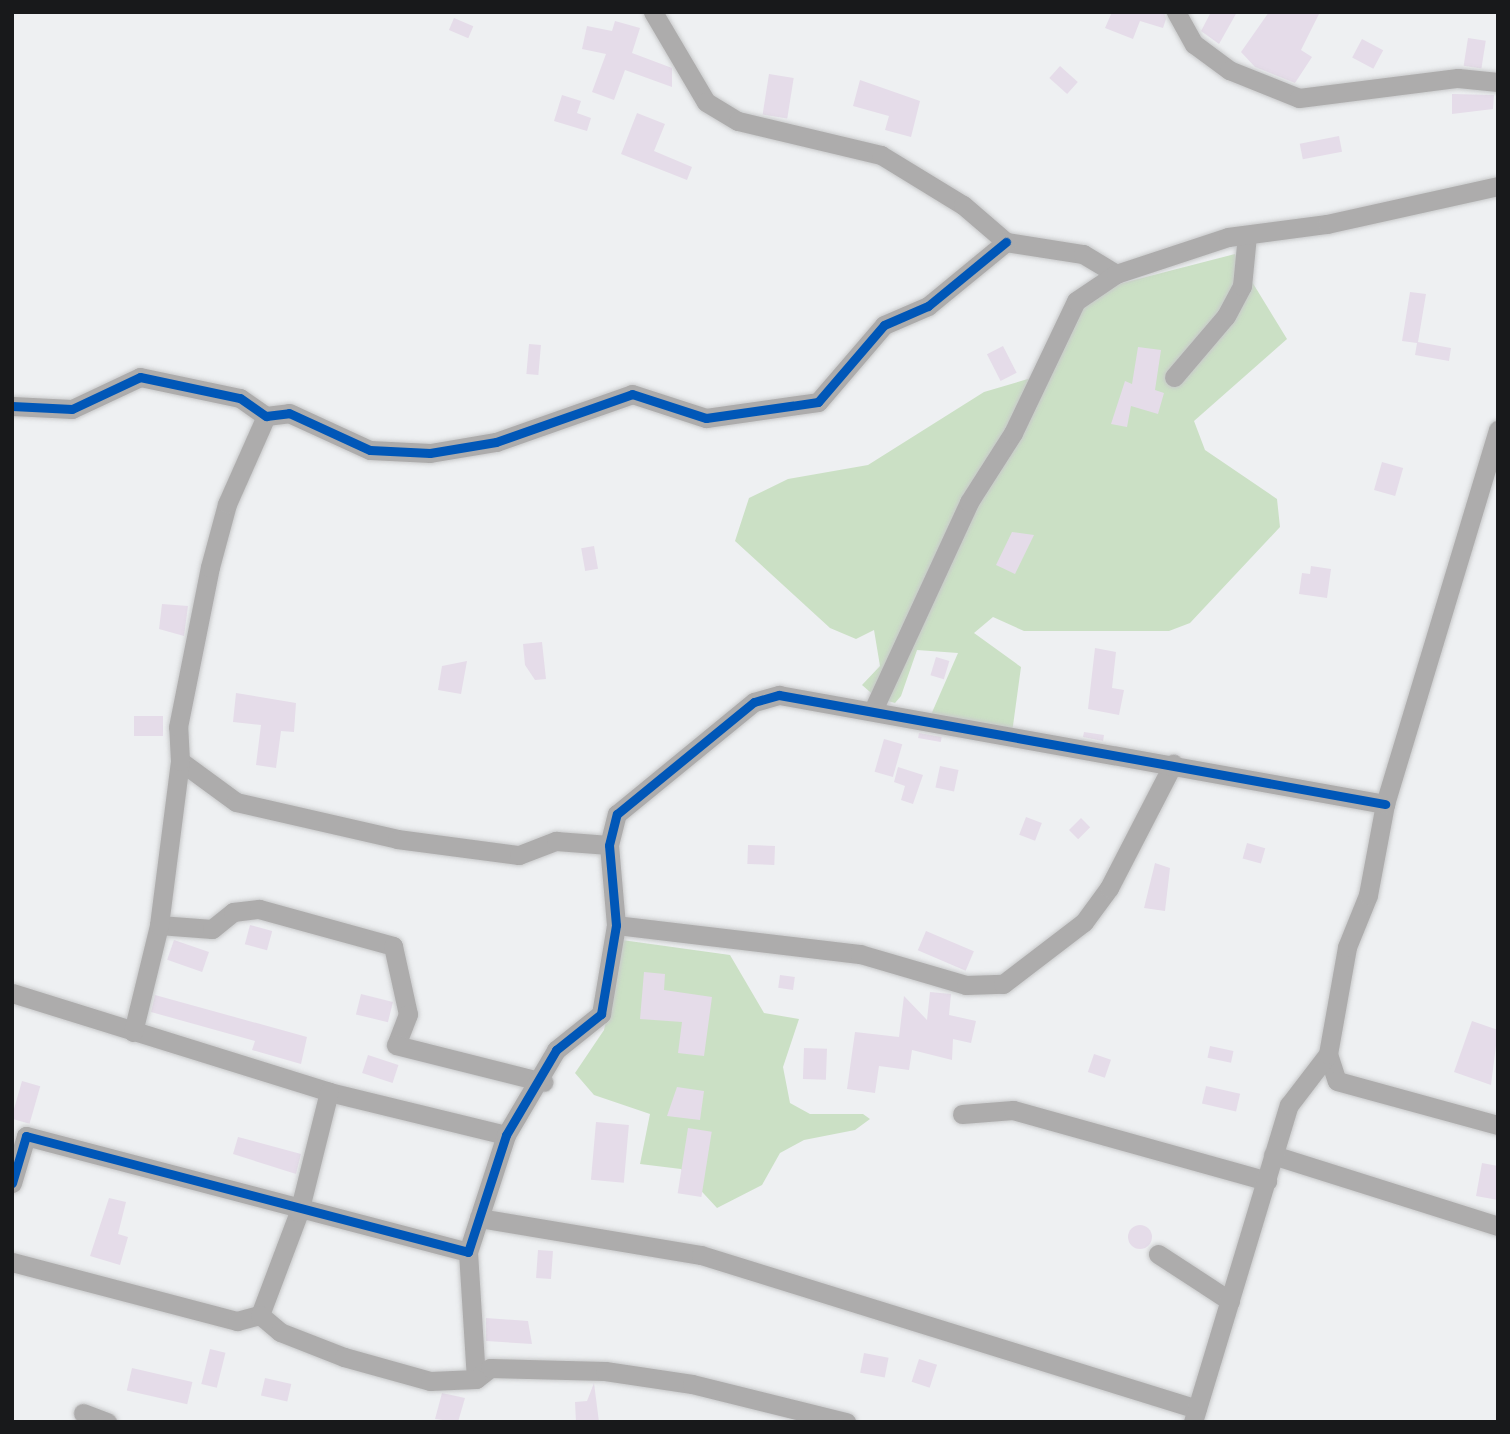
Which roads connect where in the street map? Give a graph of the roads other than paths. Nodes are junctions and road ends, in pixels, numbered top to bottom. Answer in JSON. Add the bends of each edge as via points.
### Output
{"nodes":[{"id":1,"x":653,"y":12,"type":"edge"},
{"id":2,"x":1176,"y":12,"type":"edge"},
{"id":3,"x":1498,"y":82,"type":"edge"},
{"id":4,"x":1498,"y":187,"type":"edge"},
{"id":5,"x":1247,"y":235,"type":"junction"},
{"id":6,"x":1006,"y":242,"type":"junction"},
{"id":7,"x":1116,"y":274,"type":"junction"},
{"id":8,"x":1174,"y":377,"type":"dead end"},
{"id":9,"x":12,"y":406,"type":"edge"},
{"id":10,"x":266,"y":416,"type":"junction"},
{"id":11,"x":1498,"y":430,"type":"edge"},
{"id":12,"x":874,"y":708,"type":"junction"},
{"id":13,"x":180,"y":761,"type":"junction"},
{"id":14,"x":1173,"y":764,"type":"junction"},
{"id":15,"x":1385,"y":804,"type":"junction"},
{"id":16,"x":609,"y":845,"type":"junction"},
{"id":17,"x":159,"y":925,"type":"junction"},
{"id":18,"x":617,"y":925,"type":"junction"},
{"id":19,"x":12,"y":993,"type":"edge"},
{"id":20,"x":133,"y":1032,"type":"junction"},
{"id":21,"x":1328,"y":1054,"type":"junction"},
{"id":22,"x":543,"y":1082,"type":"junction"},
{"id":23,"x":329,"y":1092,"type":"junction"},
{"id":24,"x":962,"y":1114,"type":"dead end"},
{"id":25,"x":1498,"y":1125,"type":"edge"},
{"id":26,"x":506,"y":1135,"type":"junction"},
{"id":27,"x":1273,"y":1155,"type":"junction"},
{"id":28,"x":1267,"y":1181,"type":"junction"},
{"id":29,"x":12,"y":1183,"type":"edge"},
{"id":30,"x":299,"y":1212,"type":"junction"},
{"id":31,"x":479,"y":1218,"type":"junction"},
{"id":32,"x":1498,"y":1226,"type":"edge"},
{"id":33,"x":468,"y":1252,"type":"junction"},
{"id":34,"x":1158,"y":1254,"type":"dead end"},
{"id":35,"x":12,"y":1262,"type":"edge"},
{"id":36,"x":1230,"y":1301,"type":"junction"},
{"id":37,"x":260,"y":1315,"type":"junction"},
{"id":38,"x":476,"y":1379,"type":"junction"},
{"id":39,"x":83,"y":1413,"type":"dead end"},
{"id":40,"x":1195,"y":1415,"type":"edge"},
{"id":41,"x":107,"y":1422,"type":"edge"},
{"id":42,"x":846,"y":1422,"type":"edge"}],
"edges":[{"from":1,"to":6,"type":"street","via":[[706,102],[738,121],[881,155],[954,198]]},
{"from":2,"to":3,"type":"street","via":[[1194,44],[1229,70],[1299,98],[1458,78]]},
{"from":4,"to":5,"type":"street"},
{"from":5,"to":7,"type":"street"},
{"from":5,"to":8,"type":"street","via":[[1242,286],[1226,316]]},
{"from":6,"to":7,"type":"street","via":[[1083,254]]},
{"from":6,"to":10,"type":"street","via":[[928,306],[884,325],[818,402],[706,418],[632,394],[496,442],[430,453],[370,450],[289,413]]},
{"from":7,"to":12,"type":"street","via":[[1076,300],[1013,433],[969,502]]},
{"from":9,"to":10,"type":"street","via":[[72,409],[140,377],[240,398]]},
{"from":10,"to":13,"type":"street","via":[[227,504],[210,567],[178,727]]},
{"from":11,"to":15,"type":"street"},
{"from":12,"to":14,"type":"street"},
{"from":12,"to":16,"type":"street","via":[[779,695],[754,702],[617,814]]},
{"from":13,"to":16,"type":"street","via":[[236,802],[349,830],[520,855],[556,841]]},
{"from":13,"to":17,"type":"street"},
{"from":14,"to":15,"type":"street"},
{"from":14,"to":18,"type":"street","via":[[1109,888],[1084,922],[1003,984],[966,985],[860,954]]},
{"from":15,"to":21,"type":"street","via":[[1368,895],[1347,947]]},
{"from":16,"to":18,"type":"street"},
{"from":17,"to":20,"type":"street"},
{"from":17,"to":22,"type":"street","via":[[212,929],[233,912],[258,909],[393,946],[408,1014],[396,1045]]},
{"from":18,"to":22,"type":"street","via":[[601,1014],[556,1050]]},
{"from":19,"to":20,"type":"street"},
{"from":20,"to":23,"type":"street"},
{"from":21,"to":25,"type":"street","via":[[1337,1081]]},
{"from":21,"to":27,"type":"street","via":[[1289,1105]]},
{"from":22,"to":26,"type":"street"},
{"from":23,"to":26,"type":"street"},
{"from":23,"to":30,"type":"street"},
{"from":24,"to":28,"type":"street","via":[[1013,1110]]},
{"from":26,"to":31,"type":"street"},
{"from":27,"to":28,"type":"street"},
{"from":27,"to":32,"type":"street"},
{"from":28,"to":36,"type":"street"},
{"from":29,"to":30,"type":"street","via":[[26,1136]]},
{"from":30,"to":33,"type":"street"},
{"from":30,"to":37,"type":"street"},
{"from":31,"to":33,"type":"street"},
{"from":31,"to":40,"type":"street","via":[[701,1255]]},
{"from":33,"to":38,"type":"street"},
{"from":34,"to":36,"type":"street"},
{"from":35,"to":37,"type":"street","via":[[237,1321]]},
{"from":36,"to":40,"type":"street"},
{"from":37,"to":38,"type":"street","via":[[280,1332],[344,1357],[430,1381]]},
{"from":38,"to":42,"type":"street","via":[[491,1368],[605,1371],[692,1384]]},
{"from":39,"to":41,"type":"street"}]}
